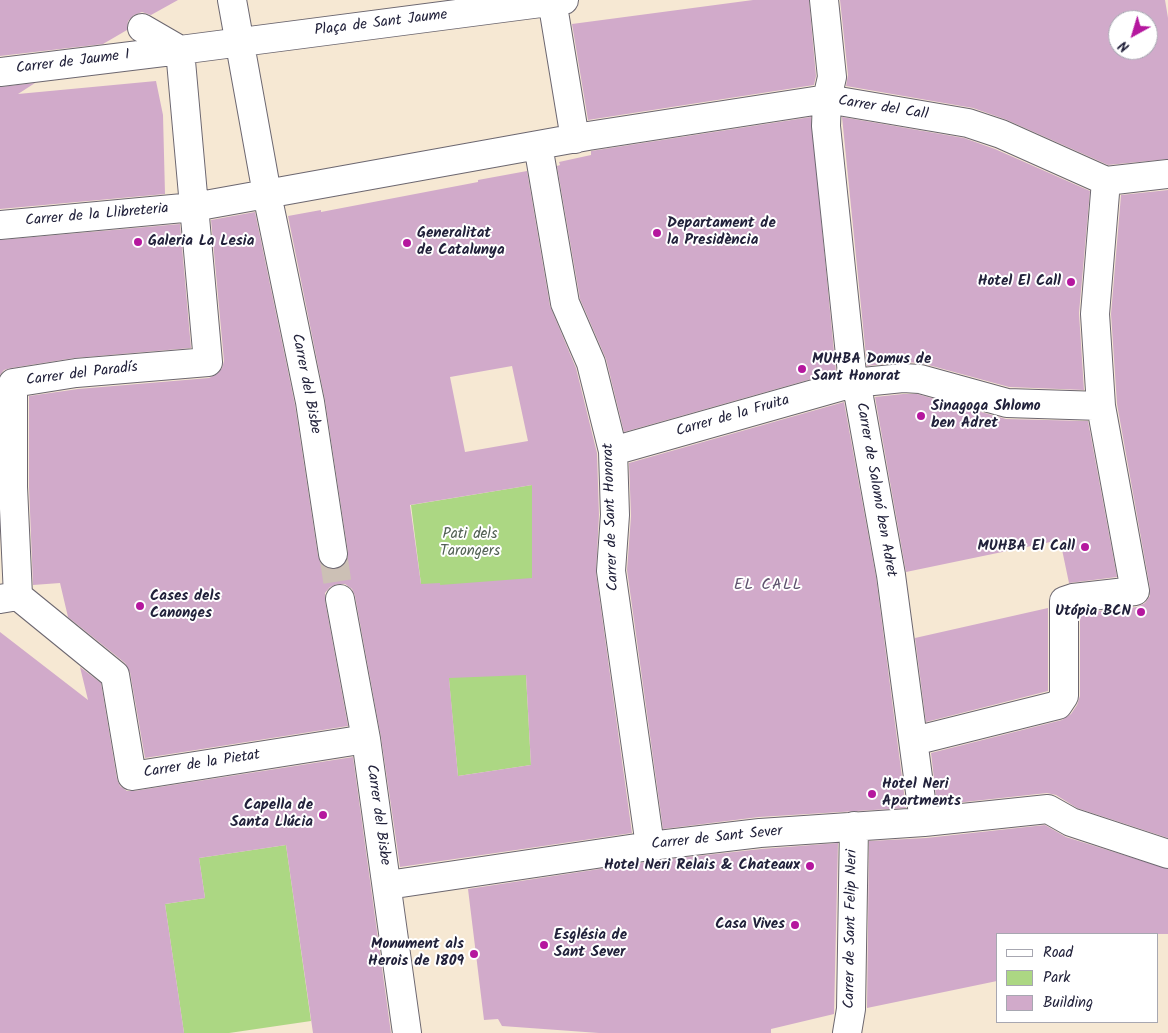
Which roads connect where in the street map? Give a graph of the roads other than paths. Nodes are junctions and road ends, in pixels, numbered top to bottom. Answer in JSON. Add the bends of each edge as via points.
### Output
{"nodes":[{"id":1,"x":232,"y":0,"type":"edge"},
{"id":2,"x":824,"y":0,"type":"edge"},
{"id":3,"x":556,"y":1,"type":"edge"},
{"id":4,"x":142,"y":28,"type":"dead end"},
{"id":5,"x":240,"y":42,"type":"junction"},
{"id":6,"x":180,"y":50,"type":"junction"},
{"id":7,"x":148,"y":65,"type":"joint"},
{"id":8,"x":0,"y":72,"type":"edge"},
{"id":9,"x":827,"y":100,"type":"junction"},
{"id":10,"x":581,"y":138,"type":"junction"},
{"id":11,"x":540,"y":156,"type":"junction"},
{"id":12,"x":1168,"y":174,"type":"edge"},
{"id":13,"x":1106,"y":181,"type":"junction"},
{"id":14,"x":269,"y":204,"type":"junction"},
{"id":15,"x":194,"y":207,"type":"junction"},
{"id":16,"x":0,"y":225,"type":"edge"},
{"id":17,"x":853,"y":383,"type":"junction"},
{"id":18,"x":1101,"y":406,"type":"junction"},
{"id":19,"x":613,"y":451,"type":"junction"},
{"id":20,"x":333,"y":554,"type":"tunnel mouth"},
{"id":21,"x":9,"y":598,"type":"edge"},
{"id":22,"x":340,"y":599,"type":"tunnel mouth"},
{"id":23,"x":366,"y":740,"type":"junction"},
{"id":24,"x":914,"y":741,"type":"junction"},
{"id":25,"x":924,"y":822,"type":"junction"},
{"id":26,"x":854,"y":826,"type":"junction"},
{"id":27,"x":650,"y":846,"type":"junction"},
{"id":28,"x":1168,"y":854,"type":"edge"},
{"id":29,"x":388,"y":885,"type":"junction"},
{"id":30,"x":407,"y":1033,"type":"edge"},
{"id":31,"x":847,"y":1033,"type":"edge"}],
"edges":[{"from":1,"to":5,"type":"street"},
{"from":2,"to":9,"type":"street","name":"Carrer de Salomó ben Adret","via":[[832,77]]},
{"from":3,"to":5,"type":"street","name":"Plaça de Sant Jaume"},
{"from":3,"to":10,"type":"street","name":"Plaça de Sant Jaume"},
{"from":4,"to":6,"type":"street"},
{"from":5,"to":6,"type":"street","name":"Plaça de Sant Jaume"},
{"from":5,"to":14,"type":"street"},
{"from":6,"to":7,"type":"street","name":"Plaça de Sant Jaume"},
{"from":6,"to":15,"type":"street"},
{"from":7,"to":8,"type":"street","name":"Carrer de Jaume I"},
{"from":9,"to":10,"type":"street","name":"Carrer del Call"},
{"from":9,"to":13,"type":"street","name":"Carrer del Call","via":[[968,123],[1001,134]]},
{"from":9,"to":17,"type":"street","name":"Carrer de Salomó ben Adret","via":[[826,126]]},
{"from":10,"to":11,"type":"street","name":"Carrer del Call"},
{"from":11,"to":14,"type":"street","name":"Carrer del Call"},
{"from":11,"to":19,"type":"street","name":"Carrer de Sant Honorat","via":[[565,304],[591,364]]},
{"from":12,"to":13,"type":"street"},
{"from":13,"to":18,"type":"street","via":[[1095,314]]},
{"from":14,"to":15,"type":"street","name":"Carrer de la Llibreteria"},
{"from":14,"to":20,"type":"street","name":"Carrer del Bisbe","via":[[310,402]]},
{"from":15,"to":16,"type":"street","name":"Carrer de la Llibreteria"},
{"from":15,"to":21,"type":"street","name":"Carrer del Paradís","via":[[208,362],[76,373],[13,383]]},
{"from":17,"to":18,"type":"street","name":"Carrer de la Fruita","via":[[920,379],[1007,403]]},
{"from":17,"to":19,"type":"street","name":"Carrer de la Fruita"},
{"from":17,"to":24,"type":"street","name":"Carrer de Salomó ben Adret","via":[[859,397],[891,575]]},
{"from":18,"to":24,"type":"street","via":[[1135,590],[1064,601],[1064,696],[1058,705]]},
{"from":19,"to":27,"type":"street","name":"Carrer de Sant Honorat","via":[[615,515],[611,571]]},
{"from":21,"to":23,"type":"street","name":"Carrer de la Pietat","via":[[115,675],[132,776]]},
{"from":22,"to":23,"type":"street","name":"Carrer del Bisbe"},
{"from":23,"to":29,"type":"street","name":"Carrer del Bisbe"},
{"from":24,"to":25,"type":"street","name":"Carrer de Salomó ben Adret"},
{"from":25,"to":26,"type":"street","name":"Carrer de Sant Sever"},
{"from":25,"to":28,"type":"street","name":"Carrer de Sant Sever","via":[[1048,809],[1071,822]]},
{"from":26,"to":27,"type":"street","name":"Carrer de Sant Sever"},
{"from":26,"to":31,"type":"street","name":"Carrer de Sant Felip Neri","via":[[851,1009]]},
{"from":27,"to":29,"type":"street","name":"Carrer de Sant Sever"},
{"from":29,"to":30,"type":"street","name":"Carrer del Bisbe"}]}
